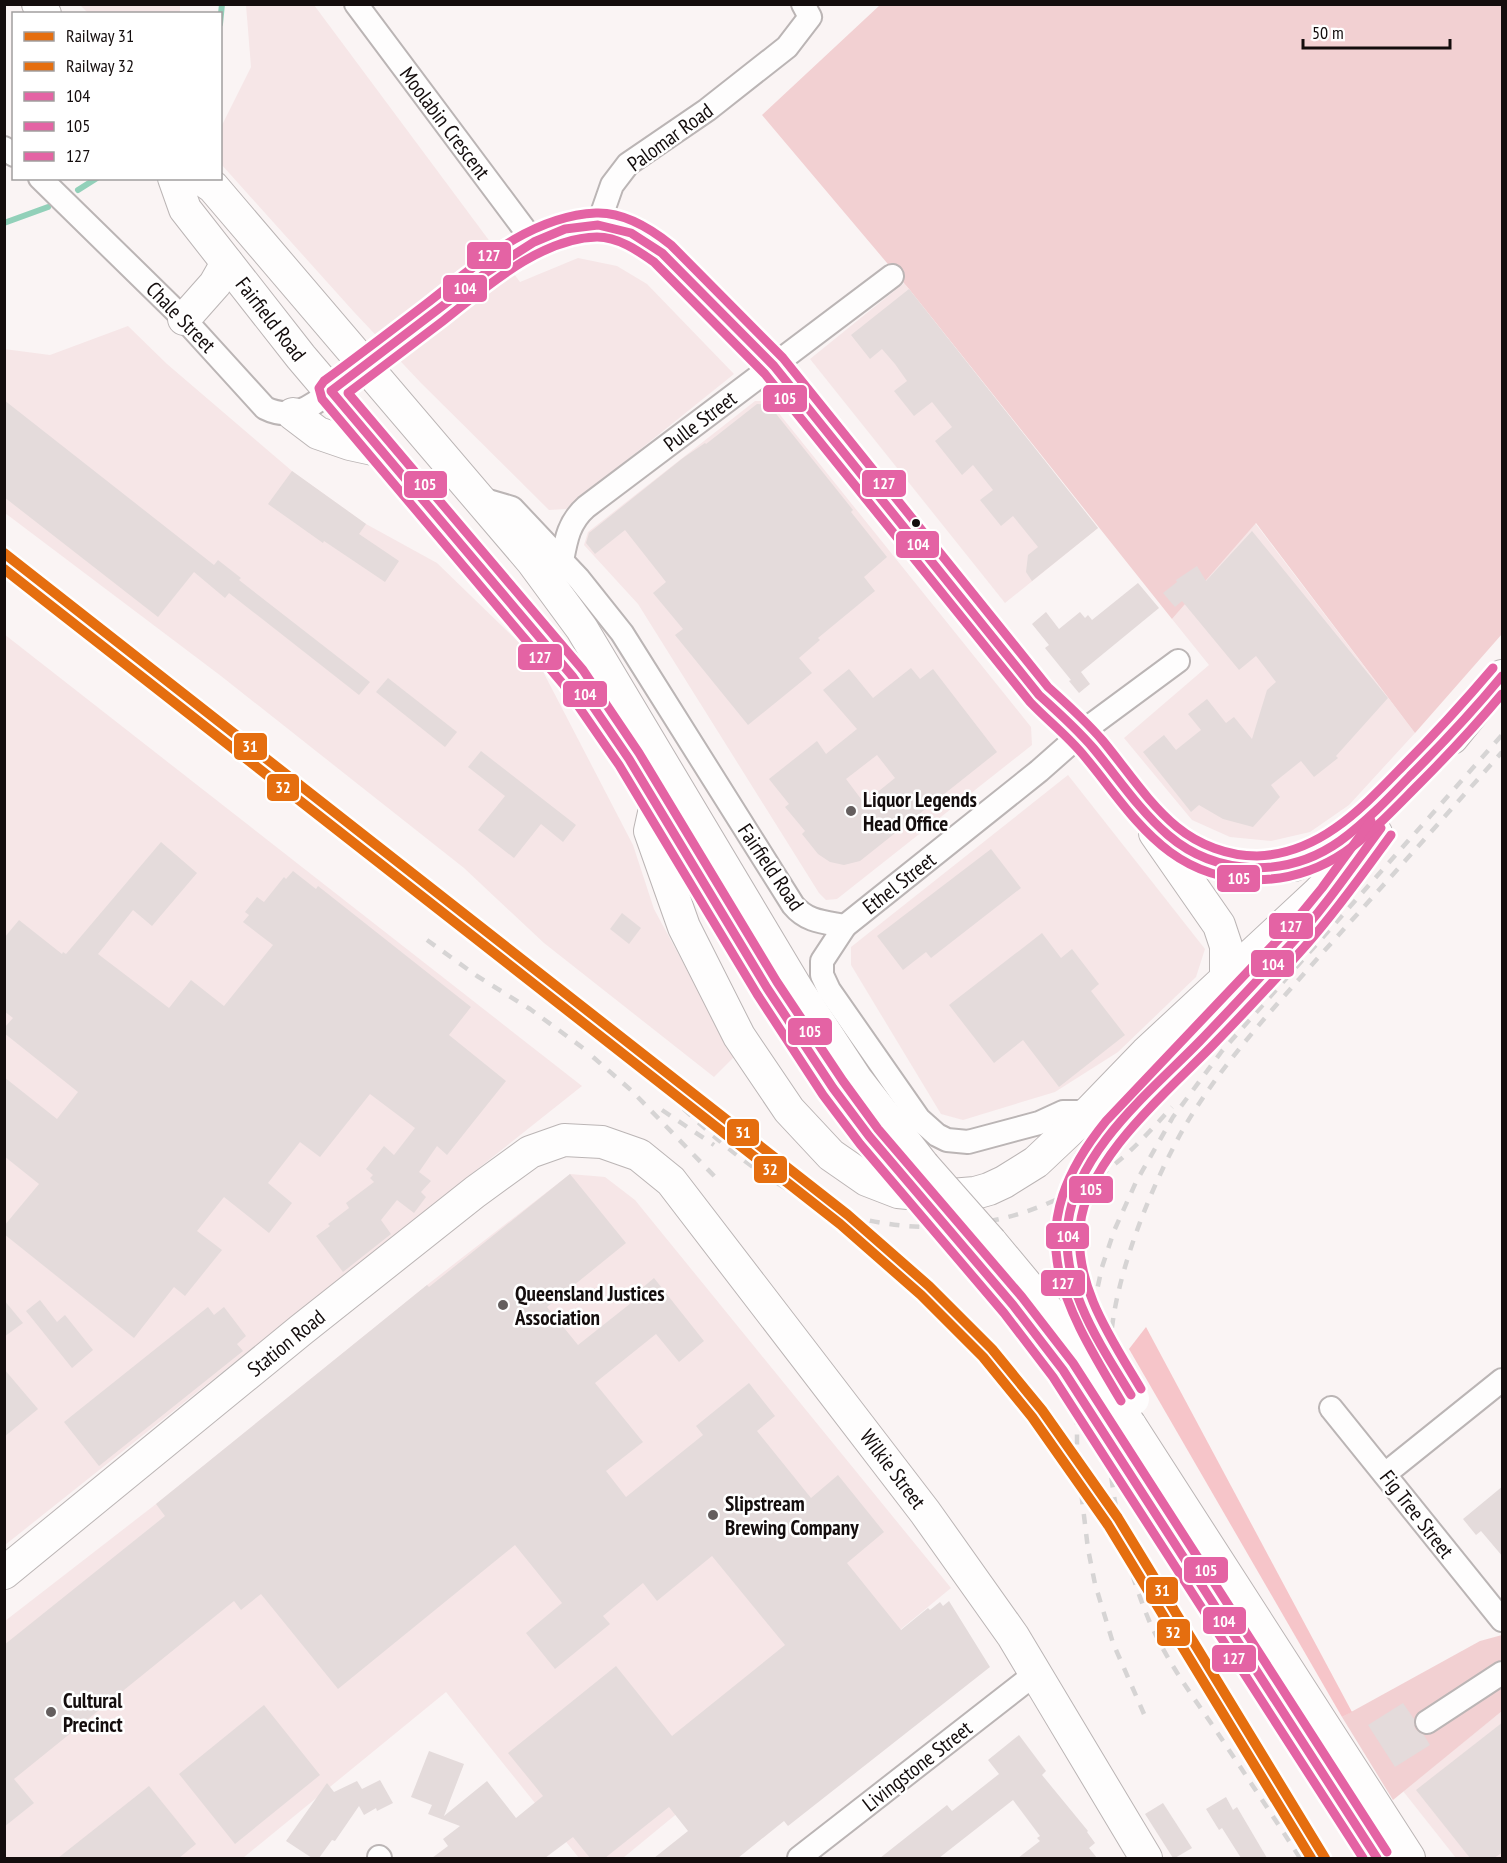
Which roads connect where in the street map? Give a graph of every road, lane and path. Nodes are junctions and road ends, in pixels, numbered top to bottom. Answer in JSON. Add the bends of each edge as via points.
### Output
{"nodes":[{"id":1,"x":356,"y":4,"type":"edge"},
{"id":2,"x":806,"y":11,"type":"edge"},
{"id":3,"x":175,"y":180,"type":"edge"},
{"id":4,"x":203,"y":180,"type":"edge"},
{"id":5,"x":45,"y":184,"type":"edge"},
{"id":6,"x":598,"y":225,"type":"junction"},
{"id":7,"x":534,"y":242,"type":"junction"},
{"id":8,"x":227,"y":262,"type":"junction"},
{"id":9,"x":892,"y":276,"type":"dead end"},
{"id":10,"x":184,"y":319,"type":"junction"},
{"id":11,"x":364,"y":366,"type":"junction"},
{"id":12,"x":774,"y":366,"type":"junction"},
{"id":13,"x":331,"y":391,"type":"junction"},
{"id":14,"x":293,"y":414,"type":"junction"},
{"id":15,"x":382,"y":451,"type":"junction"},
{"id":16,"x":478,"y":498,"type":"junction"},
{"id":17,"x":562,"y":561,"type":"junction"},
{"id":18,"x":1178,"y":662,"type":"dead end"},
{"id":19,"x":1503,"y":676,"type":"edge"},
{"id":20,"x":1464,"y":722,"type":"junction"},
{"id":21,"x":1082,"y":734,"type":"junction"},
{"id":22,"x":1132,"y":797,"type":"junction"},
{"id":23,"x":656,"y":804,"type":"junction"},
{"id":24,"x":1379,"y":831,"type":"junction"},
{"id":25,"x":845,"y":926,"type":"junction"},
{"id":26,"x":1226,"y":979,"type":"junction"},
{"id":27,"x":1089,"y":1112,"type":"junction"},
{"id":28,"x":581,"y":1140,"type":"joint"},
{"id":29,"x":908,"y":1166,"type":"junction"},
{"id":30,"x":976,"y":1243,"type":"junction"},
{"id":31,"x":1503,"y":1380,"type":"edge"},
{"id":32,"x":1331,"y":1408,"type":"dead end"},
{"id":33,"x":1131,"y":1412,"type":"junction"},
{"id":34,"x":1140,"y":1463,"type":"junction"},
{"id":35,"x":1385,"y":1474,"type":"junction"},
{"id":36,"x":4,"y":1573,"type":"edge"},
{"id":37,"x":1503,"y":1620,"type":"edge"},
{"id":38,"x":1503,"y":1672,"type":"edge"},
{"id":39,"x":1035,"y":1674,"type":"junction"},
{"id":40,"x":1427,"y":1722,"type":"dead end"},
{"id":41,"x":799,"y":1858,"type":"edge"},
{"id":42,"x":1146,"y":1858,"type":"edge"},
{"id":43,"x":1377,"y":1858,"type":"edge"},
{"id":44,"x":1409,"y":1858,"type":"edge"}],
"edges":[{"from":1,"to":7,"type":"street","name":"Moolabin Crescent"},
{"from":2,"to":6,"type":"street","name":"Palomar Road","via":[[787,47],[708,110],[628,164],[612,185]]},
{"from":3,"to":8,"type":"main road","name":"Fairfield Road","via":[[185,208]]},
{"from":4,"to":11,"type":"main road","name":"Fairfield Road","via":[[213,187]]},
{"from":5,"to":10,"type":"street","name":"Chale Street"},
{"from":6,"to":7,"type":"main road","via":[[565,230]]},
{"from":6,"to":12,"type":"main road","via":[[631,233],[662,253]]},
{"from":7,"to":11,"type":"main road"},
{"from":8,"to":10,"type":"main road","via":[[215,284]]},
{"from":8,"to":13,"type":"main road","name":"Fairfield Road"},
{"from":9,"to":12,"type":"street","name":"Pulle Street"},
{"from":10,"to":14,"type":"street","name":"Chale Street","via":[[261,405],[280,414]]},
{"from":11,"to":13,"type":"main road"},
{"from":11,"to":16,"type":"main road","name":"Fairfield Road"},
{"from":12,"to":17,"type":"street","name":"Pulle Street","via":[[577,514],[568,529]]},
{"from":12,"to":21,"type":"main road","via":[[1039,695]]},
{"from":13,"to":14,"type":"street","via":[[314,405]]},
{"from":13,"to":15,"type":"main road","name":"Fairfield Road"},
{"from":14,"to":15,"type":"main road","via":[[318,433]]},
{"from":15,"to":23,"type":"main road","name":"Fairfield Road","via":[[573,677]]},
{"from":16,"to":17,"type":"street","name":"Fairfield Road","via":[[512,508]]},
{"from":16,"to":29,"type":"main road","name":"Fairfield Road","via":[[532,561],[582,629],[797,989]]},
{"from":17,"to":25,"type":"street","name":"Fairfield Road","via":[[622,633],[793,905],[811,920]]},
{"from":18,"to":21,"type":"street","name":"Ethel Street"},
{"from":19,"to":20,"type":"main road"},
{"from":20,"to":22,"type":"main road","via":[[1362,825],[1319,855],[1294,865],[1262,869],[1205,858],[1168,835]]},
{"from":20,"to":24,"type":"main road"},
{"from":21,"to":22,"type":"main road"},
{"from":21,"to":25,"type":"street","name":"Ethel Street"},
{"from":22,"to":26,"type":"main road","via":[[1219,926],[1226,946]]},
{"from":23,"to":27,"type":"main road","via":[[650,831],[684,927],[739,1036],[789,1110],[831,1155],[849,1168],[898,1192],[939,1196],[975,1193],[1004,1182],[1036,1162]]},
{"from":23,"to":29,"type":"main road","name":"Fairfield Road","via":[[833,1088]]},
{"from":24,"to":26,"type":"main road"},
{"from":24,"to":33,"type":"main road","bridge":true,"via":[[1323,907],[1113,1131],[1080,1180],[1068,1225],[1070,1266],[1079,1300]]},
{"from":25,"to":27,"type":"street","via":[[822,961],[824,982],[919,1119],[938,1136],[968,1142],[1039,1123],[1064,1112]]},
{"from":26,"to":27,"type":"main road"},
{"from":28,"to":36,"type":"main road","name":"Station Road","via":[[564,1140],[530,1152],[475,1192]]},
{"from":28,"to":39,"type":"main road","name":"Wilkie Street","via":[[602,1142],[639,1155],[670,1181],[925,1512],[1013,1636]]},
{"from":29,"to":30,"type":"main road","name":"Fairfield Road","bridge":true},
{"from":30,"to":33,"type":"main road","name":"Fairfield Road","bridge":true,"via":[[1071,1337]]},
{"from":30,"to":34,"type":"main road","name":"Fairfield Road","bridge":true,"via":[[1020,1314]]},
{"from":31,"to":35,"type":"street"},
{"from":32,"to":35,"type":"street","name":"Fig Tree Street"},
{"from":33,"to":34,"type":"main road","via":[[1152,1431]]},
{"from":34,"to":43,"type":"main road","name":"Fairfield Road"},
{"from":34,"to":44,"type":"main road","name":"Fairfield Road"},
{"from":35,"to":37,"type":"street","name":"Fig Tree Street"},
{"from":38,"to":40,"type":"street"},
{"from":39,"to":41,"type":"street","name":"Livingstone Street"},
{"from":39,"to":42,"type":"main road","name":"Wilkie Street"}]}
